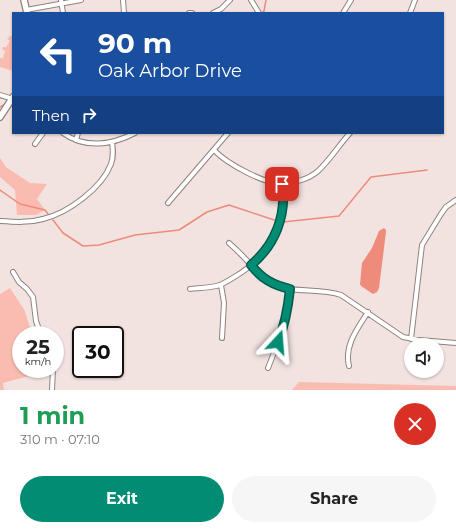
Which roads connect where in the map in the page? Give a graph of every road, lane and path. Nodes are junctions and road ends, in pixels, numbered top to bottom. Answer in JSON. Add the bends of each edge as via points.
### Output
{"nodes":[{"id":1,"x":24,"y":0,"type":"edge"},
{"id":2,"x":81,"y":0,"type":"edge"},
{"id":3,"x":123,"y":0,"type":"edge"},
{"id":4,"x":230,"y":0,"type":"edge"},
{"id":5,"x":251,"y":0,"type":"edge"},
{"id":6,"x":351,"y":0,"type":"edge"},
{"id":7,"x":415,"y":0,"type":"edge"},
{"id":8,"x":61,"y":2,"type":"edge"},
{"id":9,"x":27,"y":12,"type":"edge"},
{"id":10,"x":63,"y":12,"type":"edge"},
{"id":11,"x":124,"y":12,"type":"edge"},
{"id":12,"x":214,"y":12,"type":"edge"},
{"id":13,"x":258,"y":12,"type":"edge"},
{"id":14,"x":344,"y":12,"type":"edge"},
{"id":15,"x":410,"y":12,"type":"edge"},
{"id":16,"x":0,"y":95,"type":"edge"},
{"id":17,"x":12,"y":98,"type":"edge"},
{"id":18,"x":12,"y":99,"type":"edge"},
{"id":19,"x":0,"y":116,"type":"edge"},
{"id":20,"x":43,"y":134,"type":"edge"},
{"id":21,"x":65,"y":134,"type":"edge"},
{"id":22,"x":78,"y":134,"type":"edge"},
{"id":23,"x":132,"y":134,"type":"edge"},
{"id":24,"x":227,"y":134,"type":"edge"},
{"id":25,"x":349,"y":134,"type":"edge"},
{"id":26,"x":76,"y":140,"type":"junction"},
{"id":27,"x":112,"y":142,"type":"junction"},
{"id":28,"x":35,"y":144,"type":"dead end"},
{"id":29,"x":214,"y":150,"type":"junction"},
{"id":30,"x":282,"y":184,"type":"junction"},
{"id":31,"x":456,"y":200,"type":"edge"},
{"id":32,"x":168,"y":203,"type":"dead end"},
{"id":33,"x":0,"y":221,"type":"edge"},
{"id":34,"x":229,"y":243,"type":"dead end"},
{"id":35,"x":251,"y":265,"type":"junction"},
{"id":36,"x":14,"y":272,"type":"dead end"},
{"id":37,"x":221,"y":285,"type":"junction"},
{"id":38,"x":190,"y":289,"type":"dead end"},
{"id":39,"x":290,"y":289,"type":"junction"},
{"id":40,"x":368,"y":312,"type":"junction"},
{"id":41,"x":38,"y":326,"type":"edge"},
{"id":42,"x":222,"y":338,"type":"dead end"},
{"id":43,"x":409,"y":338,"type":"edge"},
{"id":44,"x":411,"y":338,"type":"edge"},
{"id":45,"x":444,"y":342,"type":"edge"},
{"id":46,"x":456,"y":343,"type":"edge"},
{"id":47,"x":349,"y":366,"type":"dead end"},
{"id":48,"x":268,"y":368,"type":"dead end"},
{"id":49,"x":53,"y":378,"type":"edge"},
{"id":50,"x":52,"y":390,"type":"edge"}],
"edges":[{"from":1,"to":9,"type":"street"},
{"from":2,"to":8,"type":"street"},
{"from":3,"to":11,"type":"street"},
{"from":4,"to":12,"type":"street"},
{"from":5,"to":13,"type":"street"},
{"from":6,"to":14,"type":"street"},
{"from":7,"to":15,"type":"street"},
{"from":8,"to":9,"type":"street"},
{"from":8,"to":10,"type":"street"},
{"from":16,"to":17,"type":"street"},
{"from":18,"to":19,"type":"street"},
{"from":20,"to":28,"type":"street"},
{"from":21,"to":26,"type":"street"},
{"from":22,"to":26,"type":"street"},
{"from":23,"to":27,"type":"street"},
{"from":24,"to":29,"type":"street"},
{"from":25,"to":30,"type":"street","via":[[317,172]]},
{"from":26,"to":27,"type":"street","via":[[91,143]]},
{"from":27,"to":33,"type":"street","via":[[110,167],[96,186],[78,202],[61,213],[44,219],[25,222]]},
{"from":29,"to":30,"type":"street","via":[[220,157],[253,175]]},
{"from":29,"to":32,"type":"street"},
{"from":30,"to":35,"type":"street","via":[[284,195],[279,224],[268,248]]},
{"from":31,"to":44,"type":"street","via":[[441,214],[422,245]]},
{"from":34,"to":35,"type":"street"},
{"from":35,"to":37,"type":"street"},
{"from":35,"to":39,"type":"street","via":[[266,281]]},
{"from":36,"to":41,"type":"street","via":[[19,282],[33,297]]},
{"from":37,"to":38,"type":"street"},
{"from":37,"to":42,"type":"street","via":[[224,303]]},
{"from":39,"to":40,"type":"street","via":[[341,295]]},
{"from":39,"to":48,"type":"street","via":[[284,330]]},
{"from":40,"to":43,"type":"street","via":[[397,333]]},
{"from":40,"to":47,"type":"street","via":[[350,344]]},
{"from":45,"to":46,"type":"street"},
{"from":49,"to":50,"type":"street"}]}
